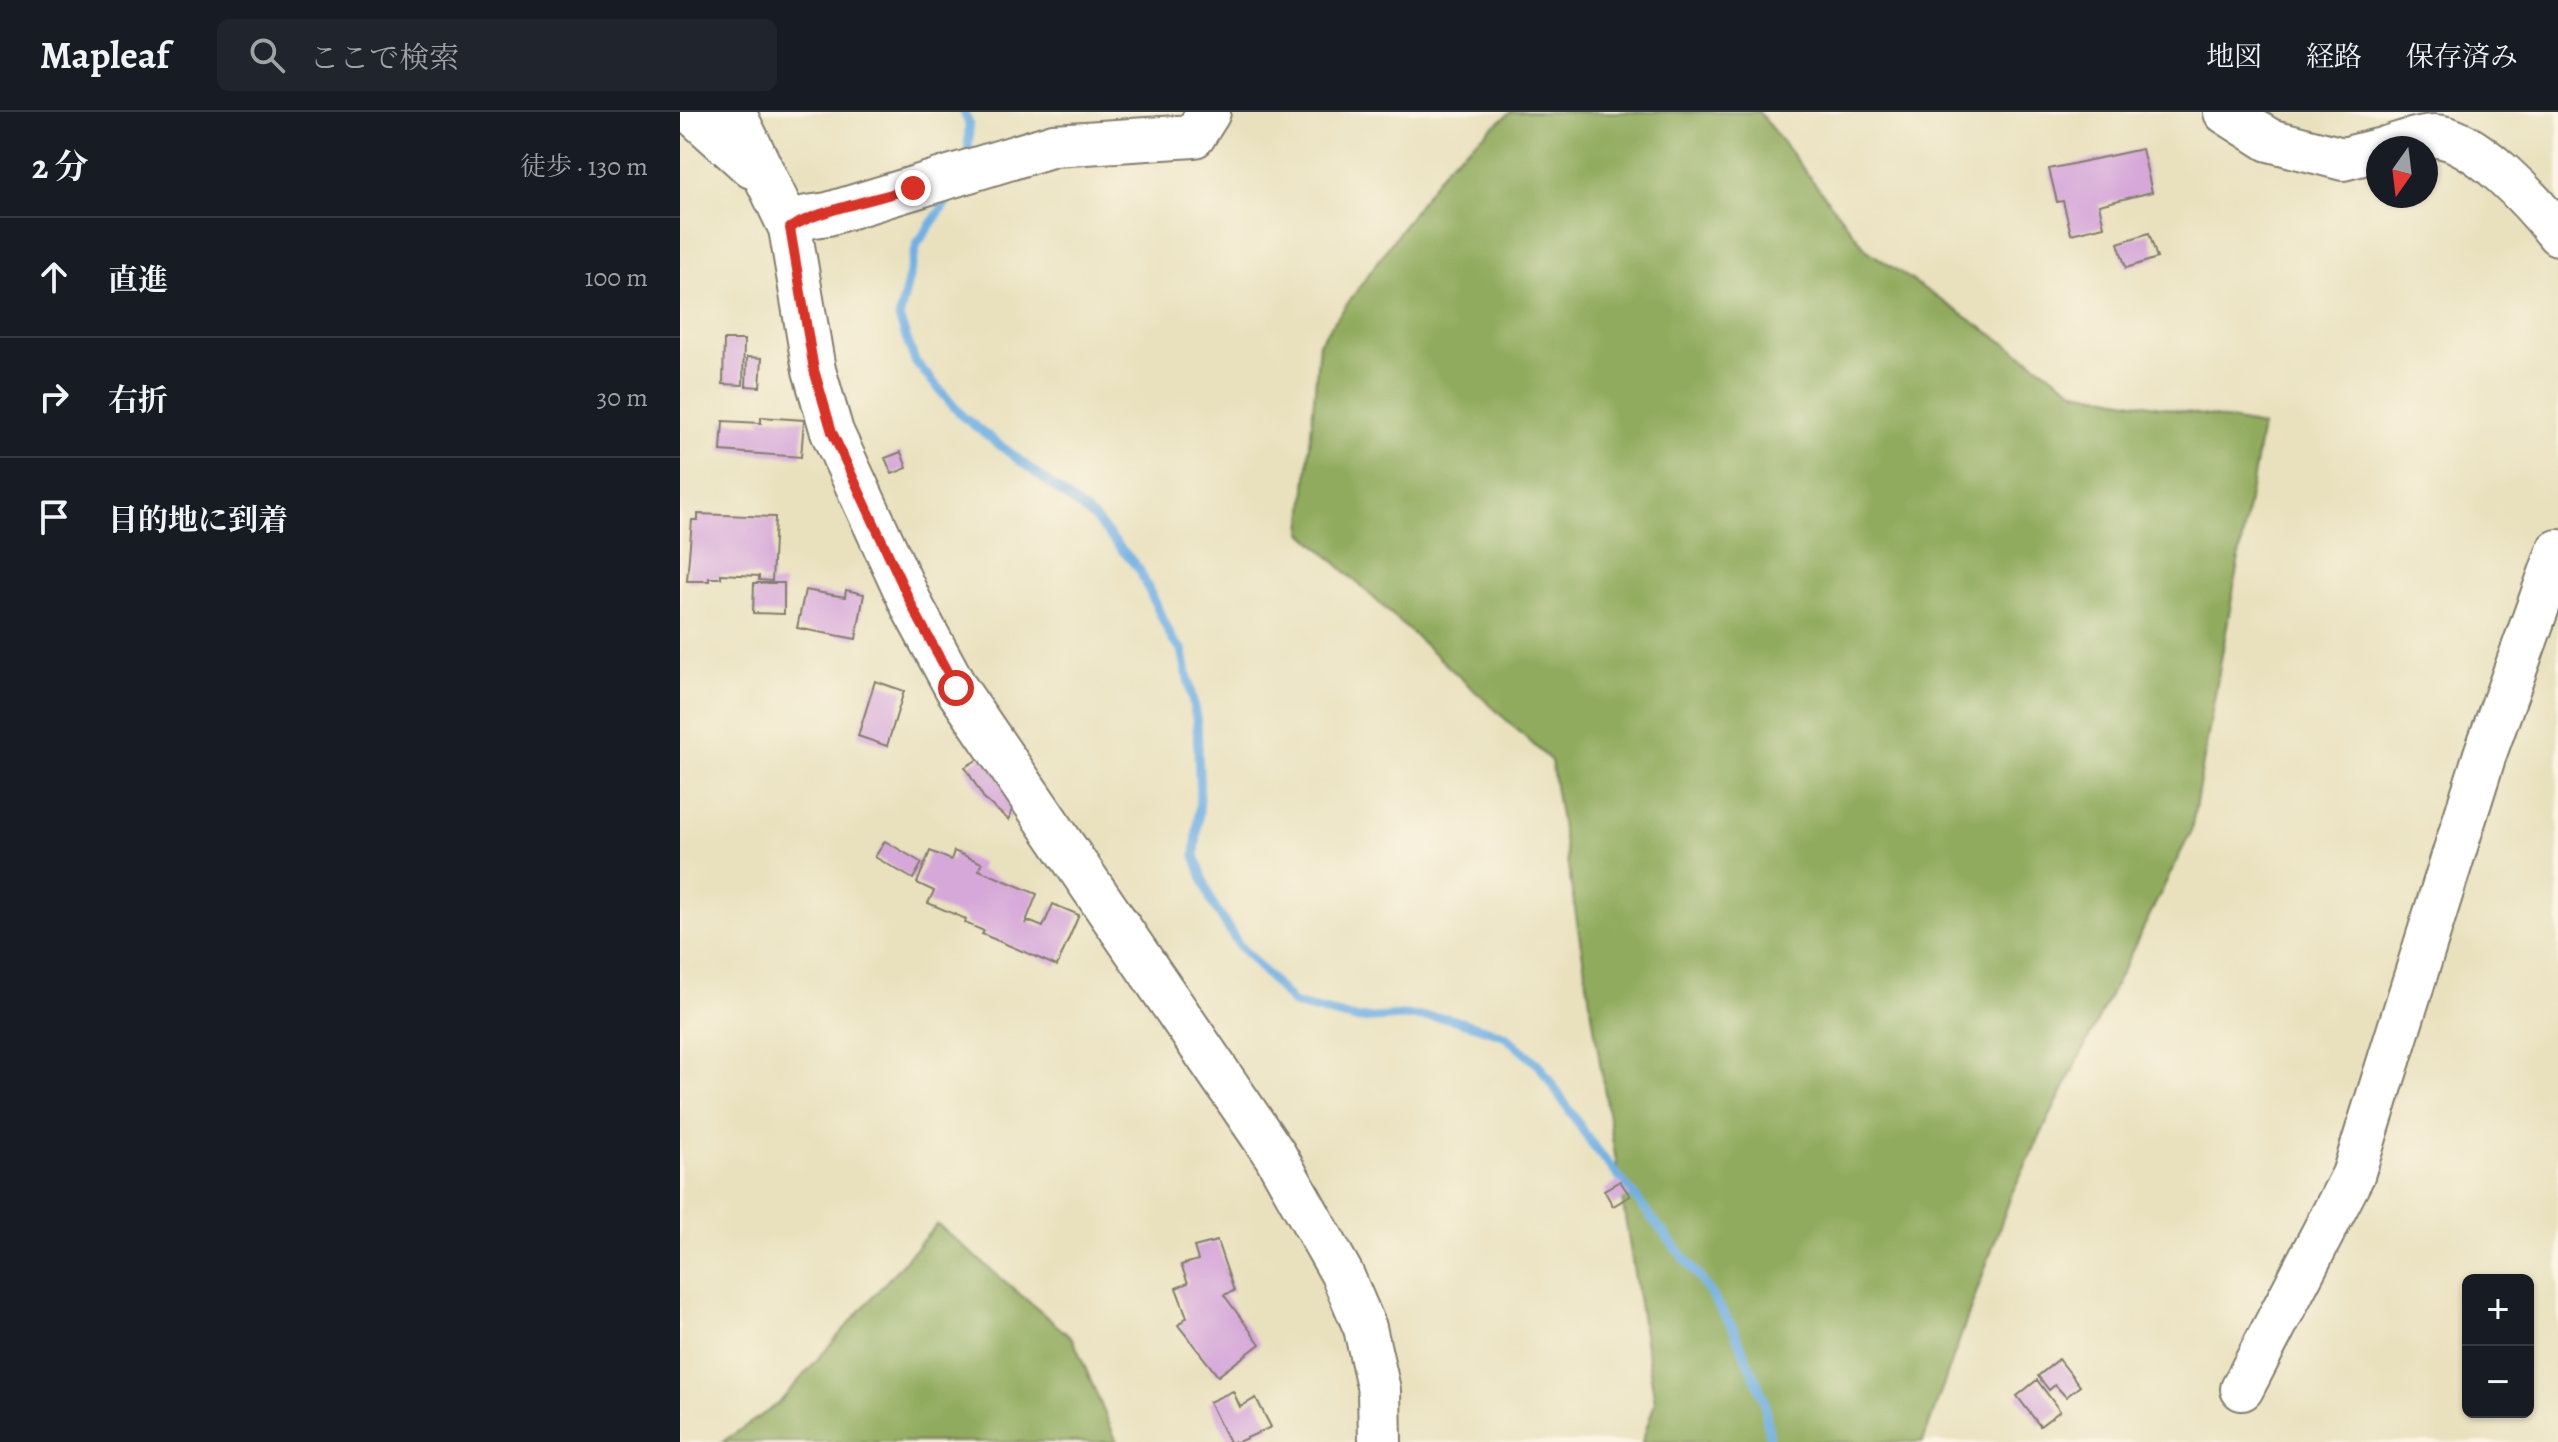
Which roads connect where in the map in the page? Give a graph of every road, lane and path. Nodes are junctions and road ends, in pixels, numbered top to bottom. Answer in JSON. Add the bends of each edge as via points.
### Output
{"nodes":[{"id":1,"x":691,"y":112,"type":"edge"},
{"id":2,"x":734,"y":112,"type":"edge"},
{"id":3,"x":1209,"y":112,"type":"edge"},
{"id":4,"x":2225,"y":112,"type":"edge"},
{"id":5,"x":2438,"y":137,"type":"edge"},
{"id":6,"x":2366,"y":153,"type":"edge"},
{"id":7,"x":766,"y":179,"type":"junction"},
{"id":8,"x":790,"y":228,"type":"junction"},
{"id":9,"x":2558,"y":234,"type":"edge"},
{"id":10,"x":2558,"y":551,"type":"edge"},
{"id":11,"x":2242,"y":1389,"type":"dead end"},
{"id":12,"x":1380,"y":1442,"type":"edge"}],
"edges":[{"from":1,"to":7,"type":"street"},
{"from":2,"to":7,"type":"street"},
{"from":3,"to":8,"type":"street","via":[[1194,136],[1054,145],[807,217]]},
{"from":4,"to":6,"type":"street","via":[[2269,140],[2343,159]]},
{"from":5,"to":9,"type":"street","via":[[2459,142],[2526,192]]},
{"from":7,"to":8,"type":"street"},
{"from":8,"to":12,"type":"street","via":[[814,370],[832,432],[914,610],[956,688],[1275,1155],[1365,1328],[1379,1390]]},
{"from":10,"to":11,"type":"street","via":[[2485,754],[2353,1175]]}]}
